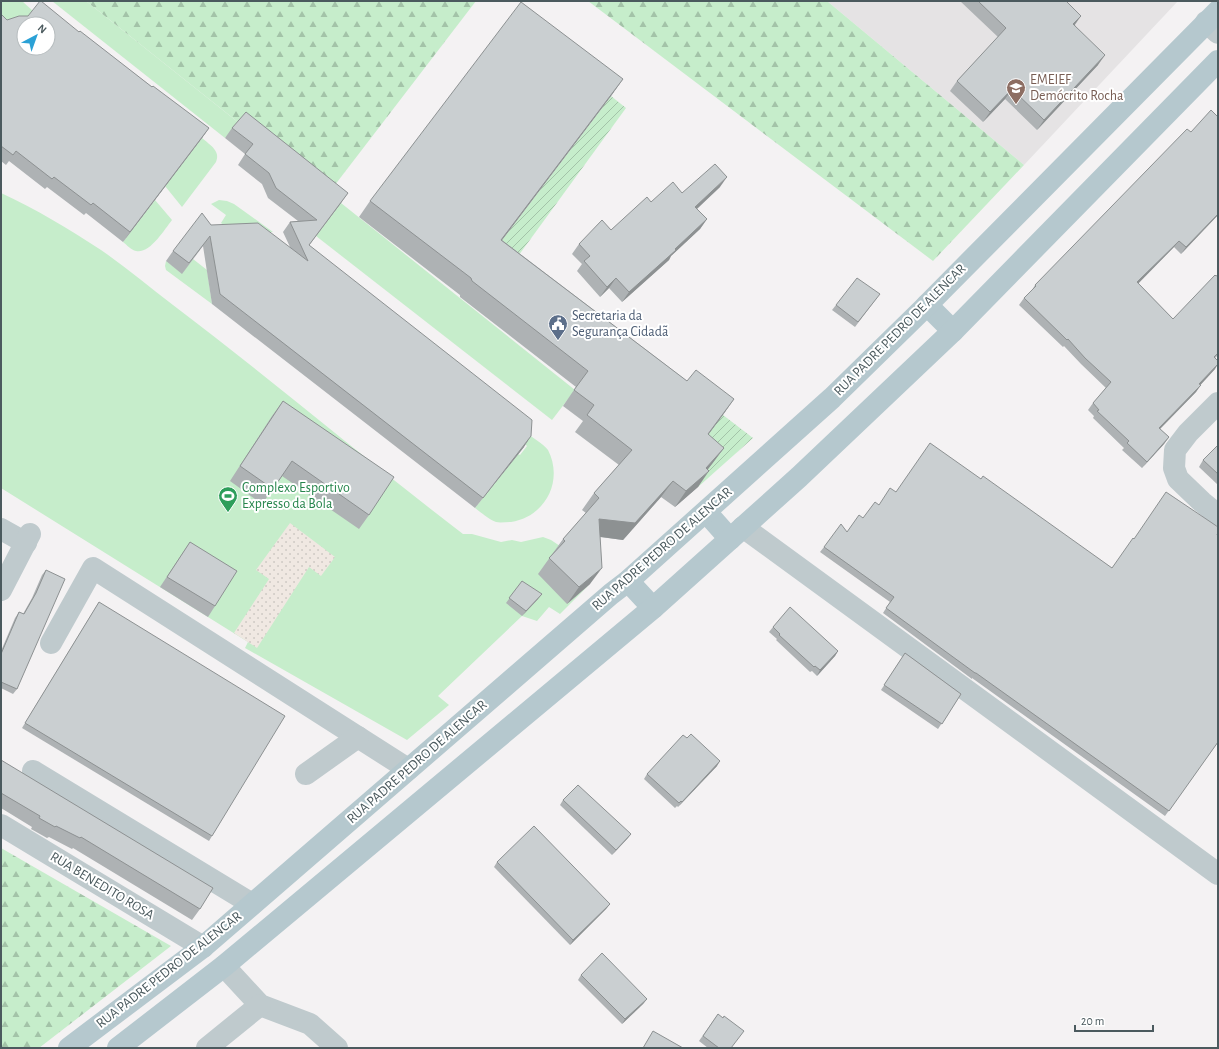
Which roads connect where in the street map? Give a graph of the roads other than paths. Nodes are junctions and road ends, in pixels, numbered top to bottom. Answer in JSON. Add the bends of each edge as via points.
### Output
{"nodes":[{"id":1,"x":1214,"y":22,"type":"edge"},
{"id":2,"x":1218,"y":61,"type":"edge"},
{"id":3,"x":927,"y":305,"type":"junction"},
{"id":4,"x":953,"y":331,"type":"junction"},
{"id":5,"x":1218,"y":403,"type":"edge"},
{"id":6,"x":706,"y":512,"type":"junction"},
{"id":7,"x":1218,"y":515,"type":"edge"},
{"id":8,"x":1,"y":529,"type":"edge"},
{"id":9,"x":737,"y":533,"type":"junction"},
{"id":10,"x":8,"y":560,"type":"edge"},
{"id":11,"x":628,"y":581,"type":"junction"},
{"id":12,"x":2,"y":586,"type":"edge"},
{"id":13,"x":653,"y":608,"type":"junction"},
{"id":14,"x":51,"y":643,"type":"dead end"},
{"id":15,"x":358,"y":737,"type":"junction"},
{"id":16,"x":408,"y":770,"type":"junction"},
{"id":17,"x":33,"y":771,"type":"dead end"},
{"id":18,"x":306,"y":774,"type":"dead end"},
{"id":19,"x":1,"y":825,"type":"edge"},
{"id":20,"x":1218,"y":874,"type":"edge"},
{"id":21,"x":252,"y":904,"type":"junction"},
{"id":22,"x":203,"y":947,"type":"junction"},
{"id":23,"x":224,"y":966,"type":"junction"},
{"id":24,"x":260,"y":1004,"type":"junction"},
{"id":25,"x":69,"y":1048,"type":"edge"},
{"id":26,"x":118,"y":1048,"type":"edge"},
{"id":27,"x":207,"y":1048,"type":"edge"},
{"id":28,"x":336,"y":1048,"type":"edge"}],
"edges":[{"from":1,"to":3,"type":"main road","name":"RUA PADRE PEDRO DE ALENCAR"},
{"from":2,"to":4,"type":"main road"},
{"from":3,"to":4,"type":"main road"},
{"from":3,"to":6,"type":"main road","name":"RUA PADRE PEDRO DE ALENCAR","via":[[832,398]]},
{"from":4,"to":9,"type":"main road"},
{"from":5,"to":7,"type":"street","via":[[1175,450],[1174,468],[1178,479]]},
{"from":6,"to":9,"type":"main road"},
{"from":6,"to":11,"type":"main road","name":"RUA PADRE PEDRO DE ALENCAR"},
{"from":8,"to":10,"type":"street","via":[[28,539]]},
{"from":9,"to":13,"type":"main road"},
{"from":9,"to":20,"type":"street"},
{"from":10,"to":12,"type":"street"},
{"from":11,"to":13,"type":"main road"},
{"from":11,"to":16,"type":"main road","name":"RUA PADRE PEDRO DE ALENCAR"},
{"from":13,"to":23,"type":"main road"},
{"from":14,"to":15,"type":"street","via":[[93,568]]},
{"from":15,"to":16,"type":"street"},
{"from":15,"to":18,"type":"street"},
{"from":16,"to":21,"type":"main road","name":"RUA PADRE PEDRO DE ALENCAR"},
{"from":17,"to":21,"type":"street"},
{"from":19,"to":22,"type":"street","name":"RUA BENEDITO ROSA"},
{"from":21,"to":22,"type":"main road","name":"RUA PADRE PEDRO DE ALENCAR"},
{"from":22,"to":25,"type":"main road","name":"RUA PADRE PEDRO DE ALENCAR"},
{"from":23,"to":24,"type":"street"},
{"from":23,"to":26,"type":"main road"},
{"from":24,"to":27,"type":"street"},
{"from":24,"to":28,"type":"street","via":[[310,1024]]}]}
